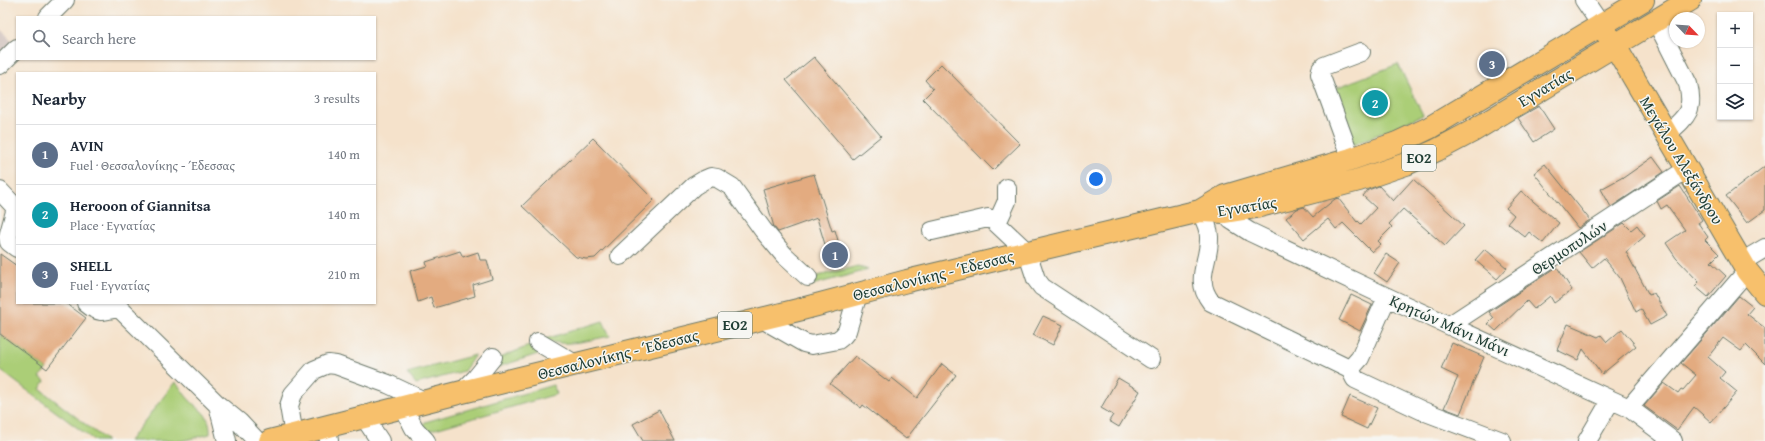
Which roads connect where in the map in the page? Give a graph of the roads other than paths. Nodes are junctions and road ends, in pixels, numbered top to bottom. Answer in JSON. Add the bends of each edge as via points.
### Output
{"nodes":[{"id":1,"x":65,"y":0,"type":"edge"},
{"id":2,"x":1584,"y":0,"type":"edge"},
{"id":3,"x":1643,"y":0,"type":"edge"},
{"id":4,"x":1690,"y":0,"type":"edge"},
{"id":5,"x":49,"y":16,"type":"edge"},
{"id":6,"x":1656,"y":21,"type":"junction"},
{"id":7,"x":1602,"y":25,"type":"junction"},
{"id":8,"x":1615,"y":46,"type":"junction"},
{"id":9,"x":16,"y":49,"type":"edge"},
{"id":10,"x":1361,"y":52,"type":"dead end"},
{"id":11,"x":0,"y":65,"type":"edge"},
{"id":12,"x":1667,"y":134,"type":"junction"},
{"id":13,"x":1351,"y":159,"type":"junction"},
{"id":14,"x":1687,"y":169,"type":"junction"},
{"id":15,"x":1007,"y":188,"type":"dead end"},
{"id":16,"x":0,"y":191,"type":"edge"},
{"id":17,"x":16,"y":207,"type":"edge"},
{"id":18,"x":1256,"y":207,"type":"junction"},
{"id":19,"x":1200,"y":210,"type":"junction"},
{"id":20,"x":16,"y":211,"type":"edge"},
{"id":21,"x":1225,"y":212,"type":"junction"},
{"id":22,"x":997,"y":223,"type":"junction"},
{"id":23,"x":932,"y":231,"type":"dead end"},
{"id":24,"x":1262,"y":238,"type":"junction"},
{"id":25,"x":16,"y":247,"type":"edge"},
{"id":26,"x":1765,"y":248,"type":"edge"},
{"id":27,"x":1027,"y":252,"type":"junction"},
{"id":28,"x":620,"y":256,"type":"dead end"},
{"id":29,"x":1745,"y":266,"type":"junction"},
{"id":30,"x":808,"y":277,"type":"dead end"},
{"id":31,"x":1765,"y":293,"type":"edge"},
{"id":32,"x":858,"y":294,"type":"junction"},
{"id":33,"x":1386,"y":297,"type":"junction"},
{"id":34,"x":87,"y":304,"type":"edge"},
{"id":35,"x":116,"y":305,"type":"edge"},
{"id":36,"x":762,"y":319,"type":"junction"},
{"id":37,"x":1450,"y":325,"type":"junction"},
{"id":38,"x":538,"y":342,"type":"dead end"},
{"id":39,"x":493,"y":357,"type":"dead end"},
{"id":40,"x":1151,"y":359,"type":"dead end"},
{"id":41,"x":575,"y":364,"type":"junction"},
{"id":42,"x":1349,"y":367,"type":"junction"},
{"id":43,"x":462,"y":392,"type":"junction"},
{"id":44,"x":1611,"y":400,"type":"junction"},
{"id":45,"x":424,"y":401,"type":"junction"},
{"id":46,"x":218,"y":405,"type":"junction"},
{"id":47,"x":403,"y":407,"type":"junction"},
{"id":48,"x":1629,"y":408,"type":"junction"},
{"id":49,"x":364,"y":417,"type":"junction"},
{"id":50,"x":328,"y":434,"type":"edge"},
{"id":51,"x":294,"y":435,"type":"junction"},
{"id":52,"x":226,"y":441,"type":"edge"},
{"id":53,"x":257,"y":441,"type":"edge"},
{"id":54,"x":270,"y":441,"type":"edge"},
{"id":55,"x":380,"y":441,"type":"edge"},
{"id":56,"x":426,"y":441,"type":"edge"},
{"id":57,"x":1502,"y":441,"type":"edge"},
{"id":58,"x":1587,"y":441,"type":"edge"},
{"id":59,"x":1673,"y":441,"type":"edge"}],
"edges":[{"from":1,"to":5,"type":"street"},
{"from":2,"to":7,"type":"street"},
{"from":3,"to":7,"type":"main road","name":"Εγνατίας","number":"ΕΟ2"},
{"from":4,"to":6,"type":"main road","name":"Εγνατίας","number":"ΕΟ2"},
{"from":6,"to":8,"type":"main road","name":"Εγνατίας","number":"ΕΟ2"},
{"from":6,"to":12,"type":"street","via":[[1691,94],[1688,113]]},
{"from":7,"to":8,"type":"main road","name":"Μεγάλου Αλεξάνδρου"},
{"from":7,"to":13,"type":"main road","name":"Εγνατίας","number":"ΕΟ2","via":[[1429,128],[1397,143]]},
{"from":8,"to":12,"type":"main road","name":"Μεγάλου Αλεξάνδρου"},
{"from":8,"to":18,"type":"main road","name":"Εγνατίας","number":"ΕΟ2","via":[[1471,132],[1406,164],[1359,180]]},
{"from":9,"to":11,"type":"street"},
{"from":10,"to":13,"type":"street","via":[[1324,66],[1320,74]]},
{"from":12,"to":14,"type":"main road","name":"Μεγάλου Αλεξάνδρου"},
{"from":13,"to":19,"type":"main road","name":"Εγνατίας","number":"ΕΟ2","via":[[1225,196]]},
{"from":14,"to":29,"type":"main road","name":"Μεγάλου Αλεξάνδρου"},
{"from":14,"to":37,"type":"street","name":"Θερμοπυλών"},
{"from":15,"to":22,"type":"street","via":[[1007,201]]},
{"from":16,"to":17,"type":"street"},
{"from":18,"to":21,"type":"main road","name":"Εγνατίας","number":"ΕΟ2"},
{"from":18,"to":24,"type":"street"},
{"from":19,"to":21,"type":"main road","name":"Εγνατίας","number":"ΕΟ2"},
{"from":19,"to":27,"type":"main road","name":"Θεσσαλονίκης - Έδεσσας","number":"ΕΟ2"},
{"from":19,"to":42,"type":"street","via":[[1209,236],[1202,277],[1203,287],[1212,302]]},
{"from":20,"to":25,"type":"street","via":[[8,237],[9,242]]},
{"from":21,"to":24,"type":"street","name":"Κρητών Μάνι Μάνι","via":[[1231,220]]},
{"from":22,"to":23,"type":"street","via":[[988,218]]},
{"from":22,"to":27,"type":"street"},
{"from":24,"to":33,"type":"street","name":"Κρητών Μάνι Μάνι"},
{"from":26,"to":29,"type":"street"},
{"from":27,"to":32,"type":"main road","name":"Θεσσαλονίκης - Έδεσσας","number":"ΕΟ2"},
{"from":27,"to":40,"type":"street","via":[[1036,279],[1042,288]]},
{"from":28,"to":30,"type":"street","via":[[694,186],[711,177],[732,187],[784,255]]},
{"from":29,"to":31,"type":"main road","name":"Μεγάλου Αλεξάνδρου"},
{"from":29,"to":48,"type":"street"},
{"from":32,"to":36,"type":"main road","name":"Θεσσαλονίκης - Έδεσσας","number":"ΕΟ2"},
{"from":32,"to":36,"type":"street","via":[[847,331],[838,340],[812,345],[804,343]]},
{"from":33,"to":37,"type":"street","name":"Κρητών Μάνι Μάνι"},
{"from":33,"to":42,"type":"street","via":[[1360,358]]},
{"from":34,"to":35,"type":"street","via":[[100,312],[106,312]]},
{"from":35,"to":46,"type":"street"},
{"from":36,"to":41,"type":"main road","name":"Θεσσαλονίκης - Έδεσσας","number":"ΕΟ2"},
{"from":37,"to":44,"type":"street","name":"Κρητών Μάνι Μάνι"},
{"from":38,"to":41,"type":"street"},
{"from":39,"to":43,"type":"street"},
{"from":41,"to":43,"type":"main road","name":"Θεσσαλονίκης - Έδεσσας","number":"ΕΟ2"},
{"from":42,"to":57,"type":"street","via":[[1355,379],[1423,411]]},
{"from":43,"to":45,"type":"main road","name":"Θεσσαλονίκης - Έδεσσας","number":"ΕΟ2"},
{"from":44,"to":48,"type":"street","name":"Κρητών Μάνι Μάνι"},
{"from":44,"to":58,"type":"street"},
{"from":45,"to":47,"type":"main road","name":"Θεσσαλονίκης - Έδεσσας","number":"ΕΟ2"},
{"from":45,"to":51,"type":"street","via":[[388,384],[328,364],[314,370],[293,394],[289,406]]},
{"from":46,"to":52,"type":"street"},
{"from":46,"to":53,"type":"street"},
{"from":47,"to":49,"type":"main road","name":"Θεσσαλονίκης - Έδεσσας","number":"ΕΟ2"},
{"from":47,"to":56,"type":"street","via":[[414,428]]},
{"from":48,"to":59,"type":"street","name":"Κρητών Μάνι Μάνι"},
{"from":49,"to":50,"type":"main road","name":"Θεσσαλονίκης - Έδεσσας","number":"ΕΟ2"},
{"from":49,"to":55,"type":"street"},
{"from":50,"to":51,"type":"main road","name":"Θεσσαλονίκης - Έδεσσας","number":"ΕΟ2"},
{"from":51,"to":54,"type":"main road","name":"Θεσσαλονίκης - Έδεσσας","number":"ΕΟ2"}]}
